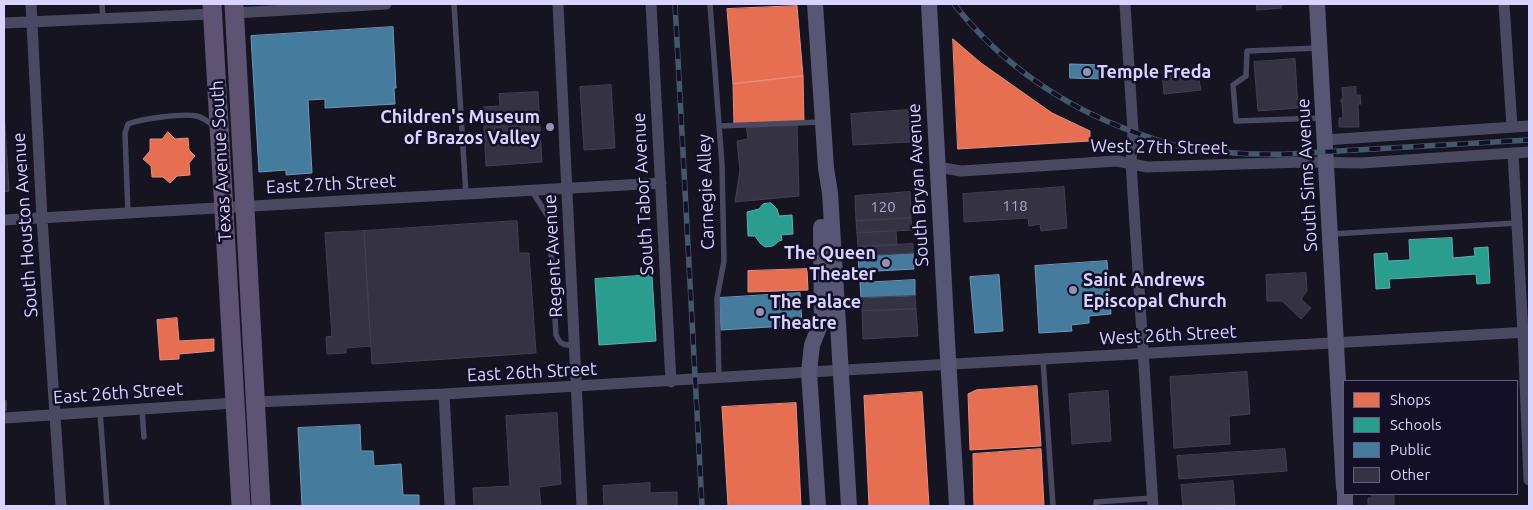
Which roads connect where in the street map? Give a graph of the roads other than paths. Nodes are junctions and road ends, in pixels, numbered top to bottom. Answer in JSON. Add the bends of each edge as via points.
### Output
{"nodes":[{"id":1,"x":30,"y":4,"type":"edge"},
{"id":2,"x":102,"y":4,"type":"edge"},
{"id":3,"x":386,"y":4,"type":"edge"},
{"id":4,"x":454,"y":4,"type":"edge"},
{"id":5,"x":558,"y":4,"type":"edge"},
{"id":6,"x":651,"y":4,"type":"edge"},
{"id":7,"x":710,"y":4,"type":"edge"},
{"id":8,"x":815,"y":4,"type":"edge"},
{"id":9,"x":929,"y":4,"type":"edge"},
{"id":10,"x":1125,"y":4,"type":"edge"},
{"id":11,"x":1317,"y":4,"type":"edge"},
{"id":12,"x":1504,"y":4,"type":"edge"},
{"id":13,"x":212,"y":9,"type":"edge"},
{"id":14,"x":234,"y":9,"type":"edge"},
{"id":15,"x":103,"y":20,"type":"junction"},
{"id":16,"x":4,"y":23,"type":"edge"},
{"id":17,"x":32,"y":23,"type":"junction"},
{"id":18,"x":1320,"y":48,"type":"junction"},
{"id":19,"x":1324,"y":118,"type":"junction"},
{"id":20,"x":823,"y":122,"type":"junction"},
{"id":21,"x":719,"y":126,"type":"junction"},
{"id":22,"x":1529,"y":126,"type":"edge"},
{"id":23,"x":1512,"y":127,"type":"junction"},
{"id":24,"x":220,"y":131,"type":"junction"},
{"id":25,"x":1325,"y":140,"type":"junction"},
{"id":26,"x":1529,"y":152,"type":"edge"},
{"id":27,"x":1512,"y":153,"type":"junction"},
{"id":28,"x":1326,"y":162,"type":"junction"},
{"id":29,"x":1131,"y":163,"type":"junction"},
{"id":30,"x":938,"y":167,"type":"junction"},
{"id":31,"x":826,"y":168,"type":"junction"},
{"id":32,"x":661,"y":183,"type":"junction"},
{"id":33,"x":567,"y":189,"type":"junction"},
{"id":34,"x":532,"y":191,"type":"junction"},
{"id":35,"x":466,"y":195,"type":"junction"},
{"id":36,"x":245,"y":206,"type":"junction"},
{"id":37,"x":225,"y":207,"type":"junction"},
{"id":38,"x":128,"y":214,"type":"junction"},
{"id":39,"x":42,"y":218,"type":"junction"},
{"id":40,"x":4,"y":220,"type":"edge"},
{"id":41,"x":1517,"y":224,"type":"junction"},
{"id":42,"x":1330,"y":234,"type":"junction"},
{"id":43,"x":1526,"y":332,"type":"edge"},
{"id":44,"x":1337,"y":344,"type":"junction"},
{"id":45,"x":574,"y":345,"type":"junction"},
{"id":46,"x":1144,"y":354,"type":"junction"},
{"id":47,"x":1043,"y":360,"type":"junction"},
{"id":48,"x":948,"y":365,"type":"junction"},
{"id":49,"x":840,"y":371,"type":"junction"},
{"id":50,"x":809,"y":372,"type":"junction"},
{"id":51,"x":719,"y":378,"type":"junction"},
{"id":52,"x":671,"y":382,"type":"junction"},
{"id":53,"x":576,"y":386,"type":"junction"},
{"id":54,"x":444,"y":394,"type":"junction"},
{"id":55,"x":4,"y":402,"type":"edge"},
{"id":56,"x":256,"y":402,"type":"junction"},
{"id":57,"x":235,"y":403,"type":"junction"},
{"id":58,"x":4,"y":408,"type":"edge"},
{"id":59,"x":142,"y":410,"type":"junction"},
{"id":60,"x":100,"y":412,"type":"junction"},
{"id":61,"x":56,"y":415,"type":"junction"},
{"id":62,"x":4,"y":418,"type":"edge"},
{"id":63,"x":144,"y":437,"type":"dead end"},
{"id":64,"x":1343,"y":467,"type":"edge"},
{"id":65,"x":1529,"y":480,"type":"edge"},
{"id":66,"x":1153,"y":502,"type":"edge"},
{"id":67,"x":61,"y":506,"type":"edge"},
{"id":68,"x":107,"y":506,"type":"edge"},
{"id":69,"x":241,"y":506,"type":"edge"},
{"id":70,"x":261,"y":506,"type":"edge"},
{"id":71,"x":450,"y":506,"type":"edge"},
{"id":72,"x":582,"y":506,"type":"edge"},
{"id":73,"x":818,"y":506,"type":"edge"},
{"id":74,"x":848,"y":506,"type":"edge"},
{"id":75,"x":957,"y":506,"type":"edge"},
{"id":76,"x":1053,"y":506,"type":"edge"},
{"id":77,"x":1096,"y":506,"type":"edge"}],
"edges":[{"from":1,"to":17,"type":"street","name":"South Houston Avenue"},
{"from":2,"to":15,"type":"lane"},
{"from":3,"to":14,"type":"street"},
{"from":4,"to":35,"type":"lane"},
{"from":5,"to":33,"type":"street","name":"Regent Avenue"},
{"from":6,"to":32,"type":"street","name":"South Tabor Avenue"},
{"from":7,"to":21,"type":"lane","name":"Carnegie Alley"},
{"from":8,"to":20,"type":"street"},
{"from":9,"to":30,"type":"street","name":"South Bryan Avenue"},
{"from":10,"to":29,"type":"street","via":[[1133,131]]},
{"from":11,"to":18,"type":"street","name":"South Sims Avenue"},
{"from":12,"to":23,"type":"street"},
{"from":13,"to":15,"type":"street"},
{"from":13,"to":24,"type":"main road","name":"Texas Avenue South"},
{"from":14,"to":36,"type":"main road","name":"Texas Avenue South"},
{"from":15,"to":17,"type":"street"},
{"from":16,"to":17,"type":"street"},
{"from":17,"to":39,"type":"street","name":"South Houston Avenue"},
{"from":18,"to":19,"type":"street","name":"South Sims Avenue"},
{"from":18,"to":19,"type":"lane","via":[[1246,51],[1246,76],[1232,85],[1236,121]]},
{"from":19,"to":25,"type":"street","name":"South Sims Avenue"},
{"from":20,"to":21,"type":"lane"},
{"from":20,"to":31,"type":"street"},
{"from":21,"to":51,"type":"lane","name":"Carnegie Alley","via":[[724,261],[717,298]]},
{"from":22,"to":23,"type":"street"},
{"from":23,"to":25,"type":"street"},
{"from":24,"to":37,"type":"main road","name":"Texas Avenue South"},
{"from":24,"to":38,"type":"lane","via":[[196,116],[145,119],[128,124],[124,133]]},
{"from":25,"to":28,"type":"street","name":"South Sims Avenue"},
{"from":26,"to":27,"type":"street","name":"West 27th Street"},
{"from":27,"to":28,"type":"street","name":"West 27th Street","via":[[1361,163]]},
{"from":27,"to":41,"type":"street"},
{"from":28,"to":29,"type":"street","name":"West 27th Street","via":[[1147,167]]},
{"from":28,"to":42,"type":"street","name":"South Sims Avenue"},
{"from":29,"to":30,"type":"street","name":"West 27th Street","via":[[1117,161],[961,171]]},
{"from":29,"to":46,"type":"street"},
{"from":30,"to":48,"type":"street","name":"South Bryan Avenue"},
{"from":31,"to":49,"type":"street"},
{"from":31,"to":50,"type":"street","via":[[821,191],[822,320],[812,345]]},
{"from":32,"to":33,"type":"street","name":"East 27th Street"},
{"from":32,"to":52,"type":"street","name":"South Tabor Avenue"},
{"from":33,"to":34,"type":"street","name":"East 27th Street"},
{"from":33,"to":45,"type":"street","name":"Regent Avenue"},
{"from":34,"to":35,"type":"street","name":"East 27th Street"},
{"from":34,"to":45,"type":"lane","via":[[549,218],[556,335],[563,345]]},
{"from":35,"to":36,"type":"street","name":"East 27th Street"},
{"from":36,"to":37,"type":"street","name":"East 27th Street"},
{"from":36,"to":56,"type":"main road","name":"Texas Avenue South"},
{"from":37,"to":38,"type":"street","name":"East 27th Street"},
{"from":37,"to":57,"type":"main road","name":"Texas Avenue South"},
{"from":38,"to":39,"type":"street","name":"East 27th Street"},
{"from":39,"to":40,"type":"street","name":"East 27th Street"},
{"from":39,"to":61,"type":"street","name":"South Houston Avenue"},
{"from":41,"to":42,"type":"lane"},
{"from":41,"to":43,"type":"street"},
{"from":42,"to":44,"type":"street","name":"South Sims Avenue"},
{"from":43,"to":44,"type":"street","name":"West 26th Street"},
{"from":43,"to":65,"type":"street"},
{"from":44,"to":46,"type":"street","name":"West 26th Street"},
{"from":44,"to":64,"type":"street","name":"South Sims Avenue"},
{"from":45,"to":53,"type":"street","name":"Regent Avenue"},
{"from":46,"to":47,"type":"street","name":"West 26th Street"},
{"from":46,"to":66,"type":"street"},
{"from":47,"to":48,"type":"street","name":"West 26th Street"},
{"from":47,"to":76,"type":"lane"},
{"from":48,"to":49,"type":"street","name":"West 26th Street"},
{"from":48,"to":75,"type":"street","name":"South Bryan Avenue"},
{"from":49,"to":50,"type":"street","name":"West 26th Street"},
{"from":49,"to":74,"type":"street"},
{"from":50,"to":51,"type":"street","name":"East 26th Street"},
{"from":50,"to":73,"type":"street"},
{"from":51,"to":52,"type":"street","name":"East 26th Street"},
{"from":52,"to":53,"type":"street","name":"East 26th Street"},
{"from":53,"to":54,"type":"street","name":"East 26th Street"},
{"from":53,"to":72,"type":"street","name":"Regent Avenue"},
{"from":54,"to":56,"type":"street","name":"East 26th Street"},
{"from":54,"to":71,"type":"street"},
{"from":55,"to":58,"type":"lane"},
{"from":56,"to":70,"type":"main road","name":"Texas Avenue South"},
{"from":57,"to":59,"type":"street","name":"East 26th Street"},
{"from":57,"to":69,"type":"main road","name":"Texas Avenue South"},
{"from":59,"to":60,"type":"street","name":"East 26th Street"},
{"from":59,"to":63,"type":"lane"},
{"from":60,"to":61,"type":"street","name":"East 26th Street"},
{"from":60,"to":68,"type":"lane"},
{"from":61,"to":62,"type":"street","name":"East 26th Street"},
{"from":61,"to":67,"type":"street","name":"South Houston Avenue"},
{"from":66,"to":77,"type":"lane","via":[[1096,502]]}]}
